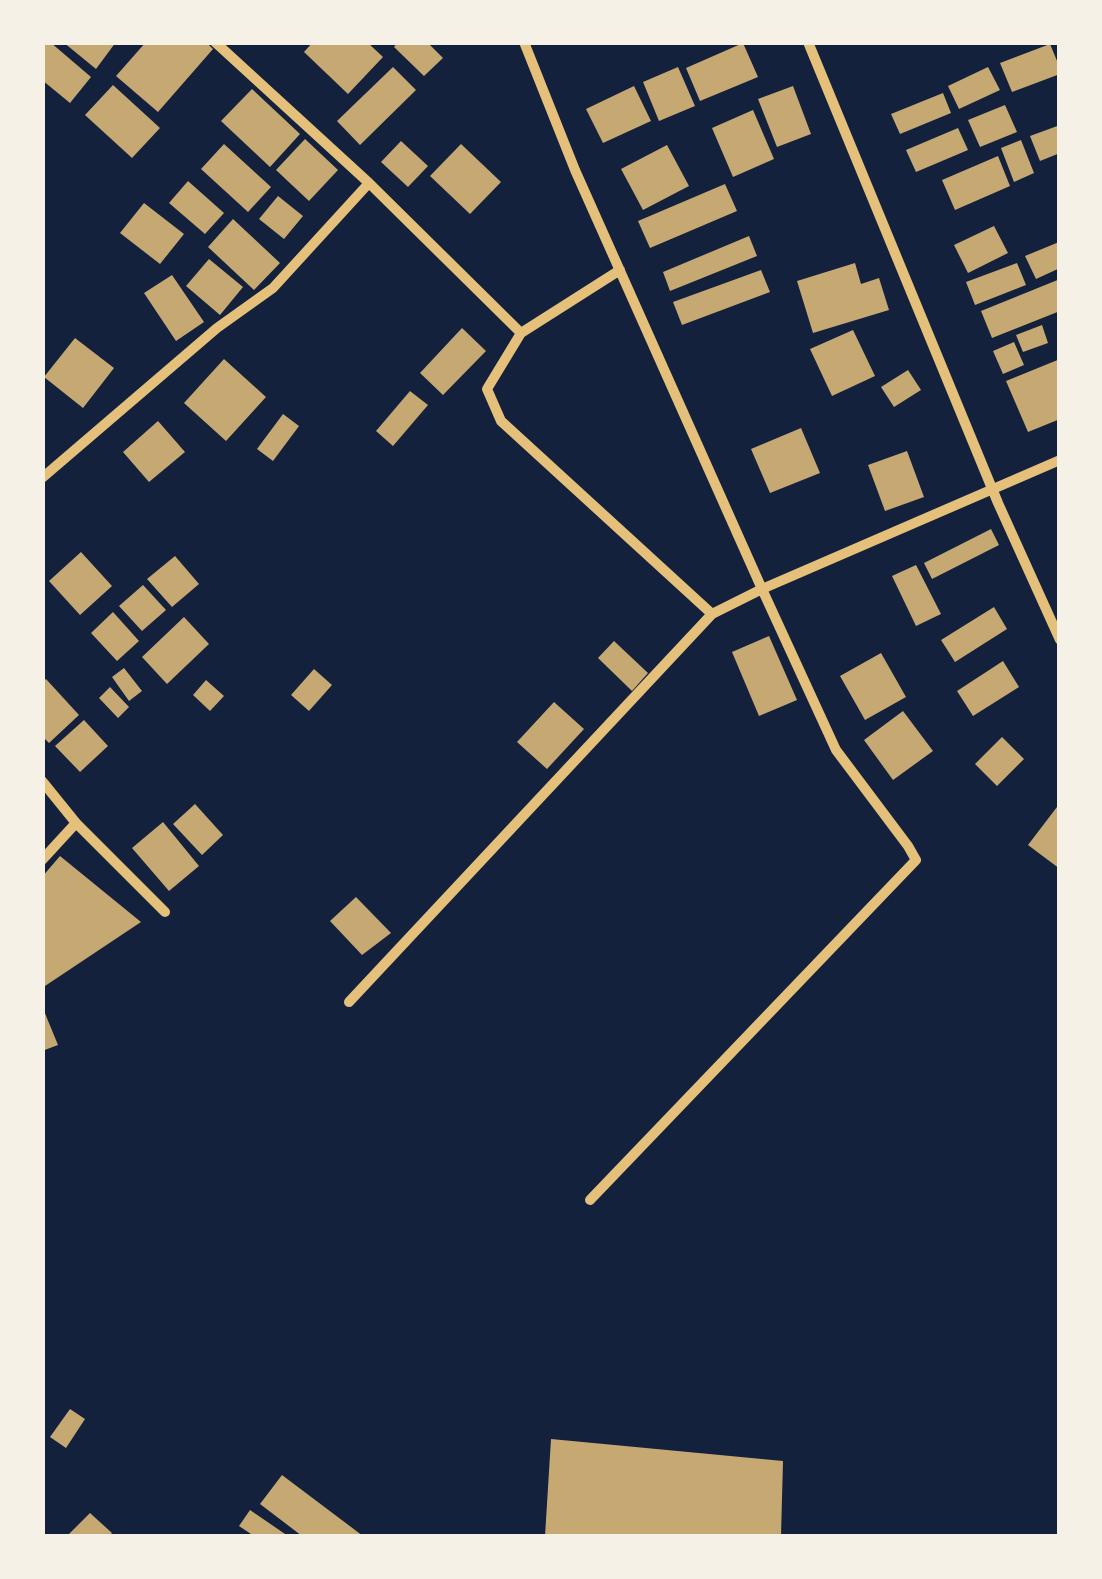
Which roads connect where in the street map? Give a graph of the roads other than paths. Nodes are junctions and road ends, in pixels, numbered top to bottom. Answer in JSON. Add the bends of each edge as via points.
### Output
{"nodes":[{"id":1,"x":216,"y":42,"type":"edge"},
{"id":2,"x":524,"y":42,"type":"edge"},
{"id":3,"x":808,"y":42,"type":"edge"},
{"id":4,"x":368,"y":183,"type":"junction"},
{"id":5,"x":620,"y":270,"type":"junction"},
{"id":6,"x":521,"y":334,"type":"junction"},
{"id":7,"x":1060,"y":460,"type":"edge"},
{"id":8,"x":42,"y":478,"type":"edge"},
{"id":9,"x":992,"y":489,"type":"junction"},
{"id":10,"x":762,"y":589,"type":"junction"},
{"id":11,"x":712,"y":614,"type":"junction"},
{"id":12,"x":1060,"y":640,"type":"edge"},
{"id":13,"x":42,"y":781,"type":"edge"},
{"id":14,"x":76,"y":823,"type":"junction"},
{"id":15,"x":42,"y":860,"type":"edge"},
{"id":16,"x":165,"y":912,"type":"dead end"},
{"id":17,"x":349,"y":1002,"type":"dead end"},
{"id":18,"x":590,"y":1200,"type":"dead end"}],
"edges":[{"from":1,"to":4,"type":"street"},
{"from":2,"to":5,"type":"street"},
{"from":3,"to":9,"type":"street"},
{"from":4,"to":6,"type":"street"},
{"from":4,"to":8,"type":"street","via":[[273,288]]},
{"from":5,"to":6,"type":"street"},
{"from":5,"to":10,"type":"street"},
{"from":6,"to":11,"type":"street","via":[[487,389],[500,420]]},
{"from":7,"to":9,"type":"street"},
{"from":9,"to":10,"type":"street"},
{"from":9,"to":12,"type":"street"},
{"from":10,"to":11,"type":"street"},
{"from":10,"to":18,"type":"street","via":[[836,750],[916,860]]},
{"from":11,"to":17,"type":"street"},
{"from":13,"to":14,"type":"street"},
{"from":14,"to":15,"type":"street"},
{"from":14,"to":16,"type":"street"}]}
